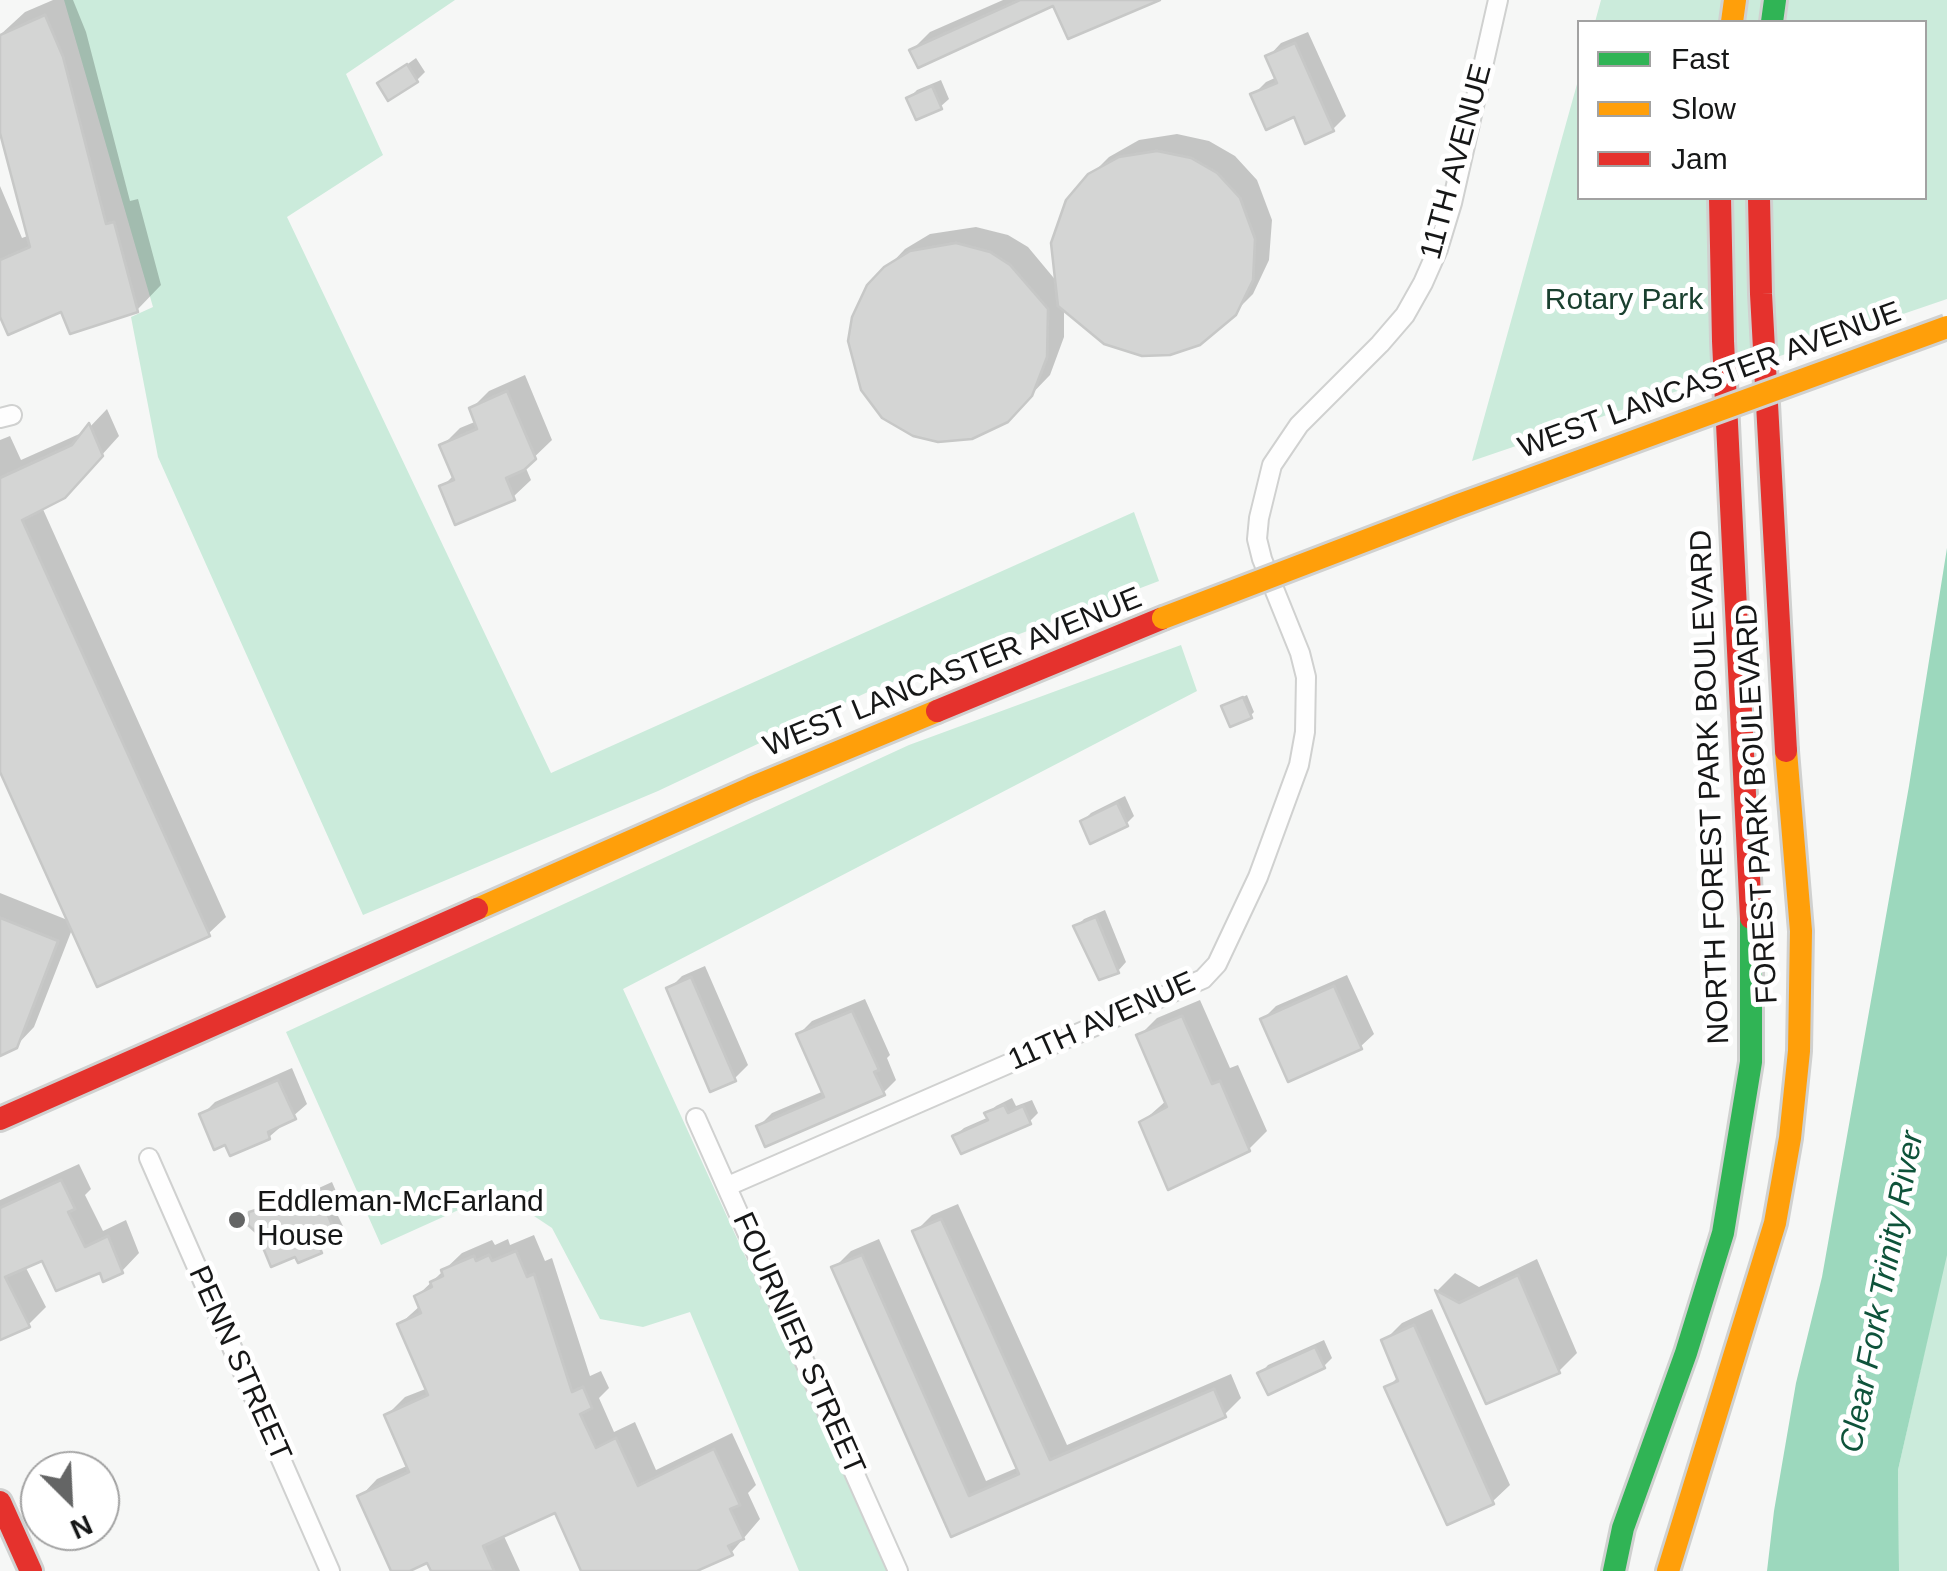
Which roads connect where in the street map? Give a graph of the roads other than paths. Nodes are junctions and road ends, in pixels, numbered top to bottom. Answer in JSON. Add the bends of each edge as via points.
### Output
{"nodes":[{"id":1,"x":1498,"y":0,"type":"edge"},
{"id":2,"x":1720,"y":200,"type":"edge"},
{"id":3,"x":1759,"y":200,"type":"edge"},
{"id":4,"x":1947,"y":327,"type":"edge"},
{"id":5,"x":696,"y":1118,"type":"dead end"},
{"id":6,"x":0,"y":1119,"type":"edge"},
{"id":7,"x":149,"y":1158,"type":"dead end"},
{"id":8,"x":728,"y":1186,"type":"junction"},
{"id":9,"x":0,"y":1502,"type":"edge"},
{"id":10,"x":31,"y":1571,"type":"edge"},
{"id":11,"x":330,"y":1571,"type":"edge"},
{"id":12,"x":898,"y":1571,"type":"edge"},
{"id":13,"x":1614,"y":1571,"type":"edge"},
{"id":14,"x":1668,"y":1571,"type":"edge"}],
"edges":[{"from":1,"to":8,"type":"street","name":"11TH AVENUE","via":[[1452,203],[1422,282],[1405,314],[1299,425],[1272,464],[1258,539],[1306,677],[1306,732],[1258,877],[1217,964],[1202,979]]},
{"from":2,"to":13,"type":"main road","name":"NORTH FOREST PARK BOULEVARD","via":[[1752,938],[1750,1062],[1723,1233]]},
{"from":3,"to":14,"type":"main road","name":"FOREST PARK BOULEVARD","via":[[1801,930],[1798,1051],[1775,1223]]},
{"from":4,"to":6,"type":"main road","name":"WEST LANCASTER AVENUE","bridge":true,"via":[[1163,618],[751,788]]},
{"from":5,"to":8,"type":"street","name":"FOURNIER STREET"},
{"from":7,"to":11,"type":"street","name":"PENN STREET"},
{"from":8,"to":12,"type":"street","name":"FOURNIER STREET"},
{"from":9,"to":10,"type":"main road"}]}
